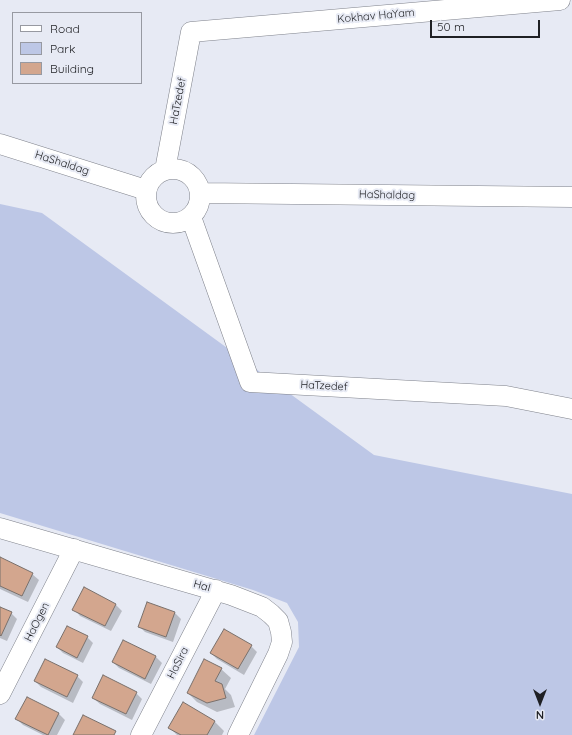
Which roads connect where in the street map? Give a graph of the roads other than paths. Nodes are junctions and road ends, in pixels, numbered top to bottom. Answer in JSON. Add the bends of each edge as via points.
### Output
{"nodes":[{"id":1,"x":560,"y":0,"type":"edge"},
{"id":2,"x":191,"y":32,"type":"joint"},
{"id":3,"x":0,"y":144,"type":"edge"},
{"id":4,"x":165,"y":170,"type":"junction"},
{"id":5,"x":146,"y":190,"type":"junction"},
{"id":6,"x":201,"y":194,"type":"junction"},
{"id":7,"x":572,"y":197,"type":"edge"},
{"id":8,"x":191,"y":217,"type":"junction"},
{"id":9,"x":572,"y":409,"type":"edge"},
{"id":10,"x":0,"y":528,"type":"edge"},
{"id":11,"x":74,"y":549,"type":"junction"},
{"id":12,"x":216,"y":590,"type":"junction"},
{"id":13,"x":0,"y":694,"type":"edge"},
{"id":14,"x":141,"y":735,"type":"edge"},
{"id":15,"x":238,"y":735,"type":"edge"}],
"edges":[{"from":1,"to":2,"type":"street","name":"Kokhav HaYam"},
{"from":2,"to":4,"type":"street","name":"HaTzedef"},
{"from":3,"to":5,"type":"street","name":"HaShaldag"},
{"from":4,"to":5,"type":"street","via":[[156,174]]},
{"from":4,"to":6,"type":"street","via":[[172,168],[190,174],[199,184]]},
{"from":5,"to":8,"type":"street","via":[[149,209],[164,222],[174,223]]},
{"from":6,"to":7,"type":"street","name":"HaShaldag"},
{"from":6,"to":8,"type":"street","via":[[199,206]]},
{"from":8,"to":9,"type":"street","name":"HaTzedef","via":[[250,382],[506,396]]},
{"from":10,"to":11,"type":"street","name":"HaI"},
{"from":11,"to":12,"type":"street","name":"HaI"},
{"from":11,"to":13,"type":"street","name":"HaOgen"},
{"from":12,"to":14,"type":"street","name":"HaSira"},
{"from":12,"to":15,"type":"street","name":"HaI","via":[[262,607],[278,621],[281,632],[282,642],[278,654]]}]}
